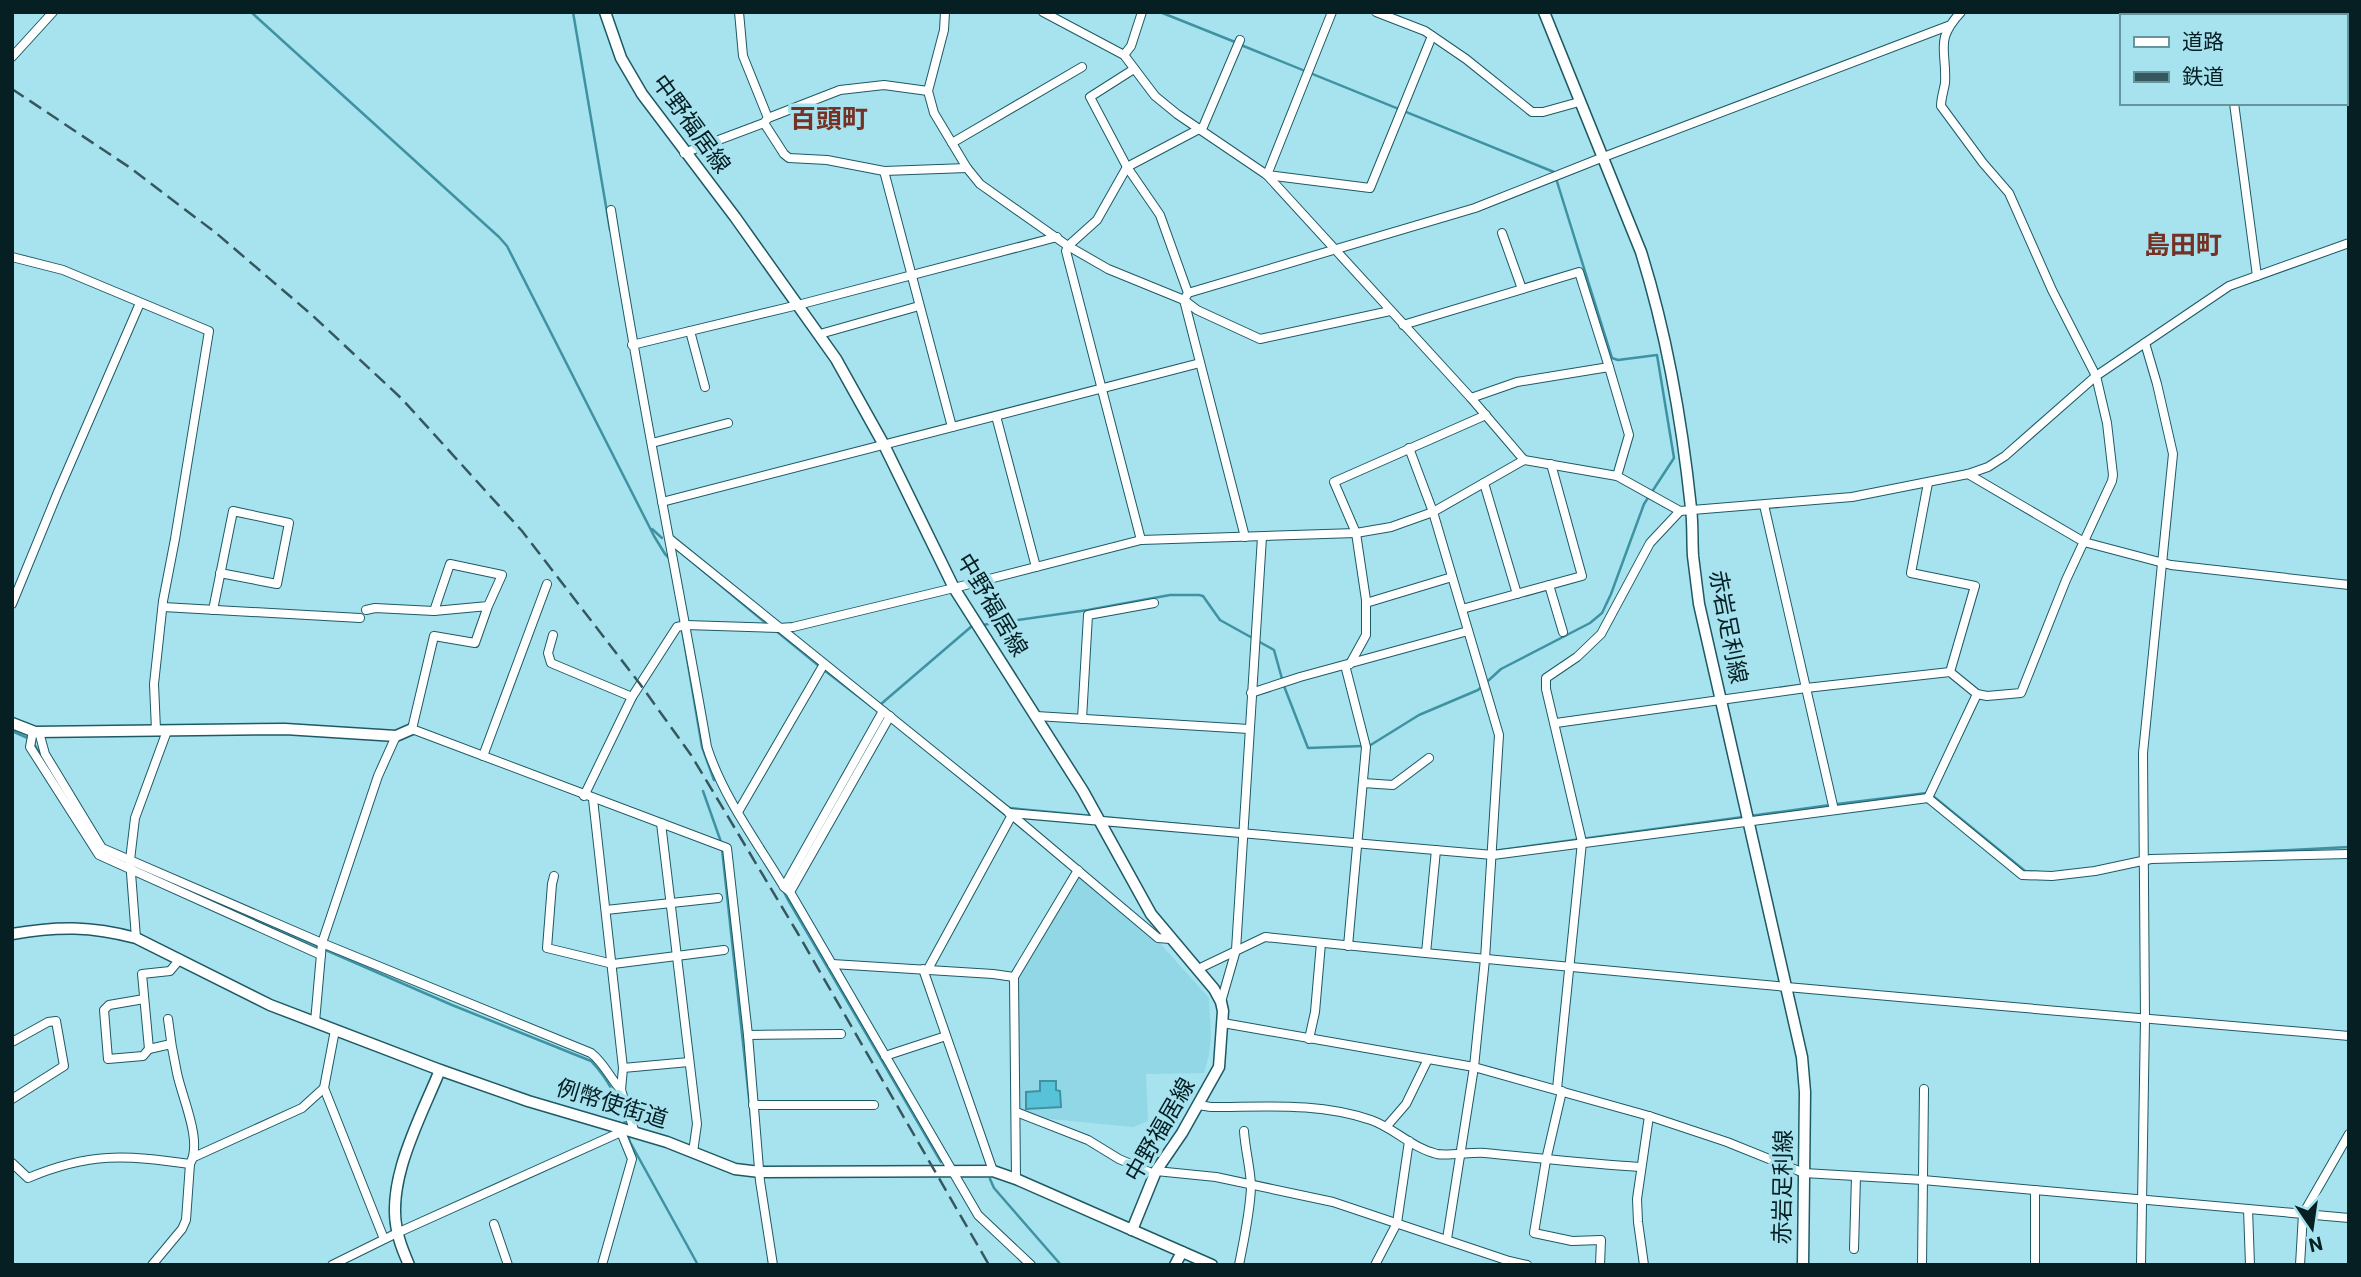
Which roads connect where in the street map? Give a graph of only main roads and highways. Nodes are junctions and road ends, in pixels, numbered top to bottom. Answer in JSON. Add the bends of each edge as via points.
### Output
{"nodes":[{"id":1,"x":605,"y":12,"type":"edge"},
{"id":2,"x":1544,"y":12,"type":"edge"},
{"id":3,"x":12,"y":723,"type":"edge"},
{"id":4,"x":412,"y":729,"type":"road end"},
{"id":5,"x":12,"y":934,"type":"edge"},
{"id":6,"x":440,"y":1070,"type":"junction"},
{"id":7,"x":1132,"y":1230,"type":"junction"},
{"id":8,"x":1182,"y":1252,"type":"junction"},
{"id":9,"x":409,"y":1265,"type":"edge"},
{"id":10,"x":1175,"y":1265,"type":"edge"},
{"id":11,"x":1212,"y":1265,"type":"edge"},
{"id":12,"x":1802,"y":1265,"type":"edge"}],
"edges":[{"from":1,"to":7,"type":"main road","name":"中野福居線","via":[[631,77],[842,368],[954,588],[1100,820],[1152,914],[1221,1002],[1219,1067],[1155,1173]]},
{"from":2,"to":12,"type":"main road","name":"赤岩足利線","via":[[1653,290],[1681,430],[1699,604],[1802,1057]]},
{"from":3,"to":4,"type":"main road","via":[[36,732],[285,729],[396,736]]},
{"from":5,"to":6,"type":"main road","name":"例幣使街道","via":[[75,927],[136,938],[270,1005]]},
{"from":6,"to":7,"type":"main road","name":"例幣使街道","via":[[735,1169],[993,1171]]},
{"from":6,"to":9,"type":"main road","via":[[411,1141],[395,1197],[397,1233]]},
{"from":7,"to":8,"type":"main road","name":"例幣使街道"},
{"from":8,"to":10,"type":"main road"},
{"from":8,"to":11,"type":"main road","name":"例幣使街道"}]}
